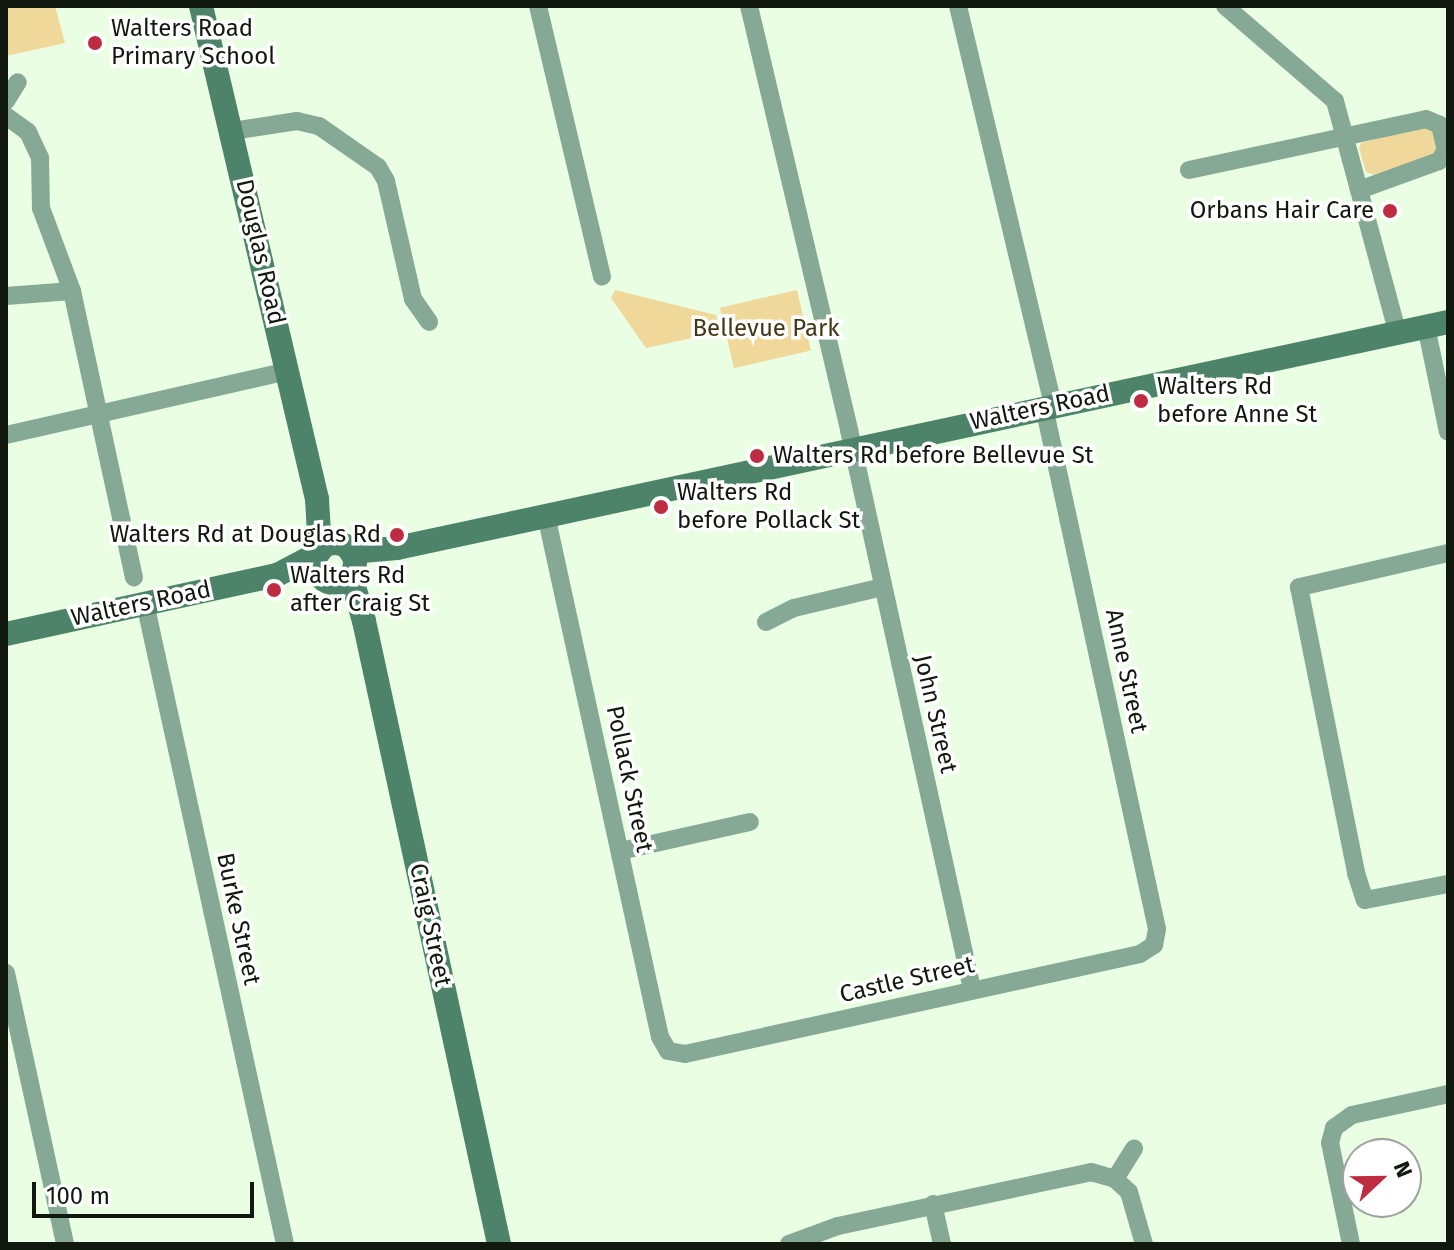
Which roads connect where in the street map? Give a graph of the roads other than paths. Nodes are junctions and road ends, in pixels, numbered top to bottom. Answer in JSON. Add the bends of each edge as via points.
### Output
{"nodes":[{"id":1,"x":201,"y":6,"type":"edge"},
{"id":2,"x":538,"y":6,"type":"edge"},
{"id":3,"x":749,"y":6,"type":"edge"},
{"id":4,"x":958,"y":6,"type":"edge"},
{"id":5,"x":1225,"y":6,"type":"edge"},
{"id":6,"x":18,"y":82,"type":"dead end"},
{"id":7,"x":6,"y":101,"type":"edge"},
{"id":8,"x":6,"y":116,"type":"edge"},
{"id":9,"x":232,"y":131,"type":"junction"},
{"id":10,"x":1344,"y":136,"type":"junction"},
{"id":11,"x":1189,"y":170,"type":"dead end"},
{"id":12,"x":1359,"y":190,"type":"junction"},
{"id":13,"x":602,"y":277,"type":"dead end"},
{"id":14,"x":72,"y":291,"type":"junction"},
{"id":15,"x":6,"y":296,"type":"edge"},
{"id":16,"x":429,"y":322,"type":"dead end"},
{"id":17,"x":1437,"y":324,"type":"edge"},
{"id":18,"x":1397,"y":330,"type":"junction"},
{"id":19,"x":288,"y":371,"type":"junction"},
{"id":20,"x":1049,"y":406,"type":"junction"},
{"id":21,"x":99,"y":415,"type":"junction"},
{"id":22,"x":1448,"y":432,"type":"edge"},
{"id":23,"x":6,"y":435,"type":"edge"},
{"id":24,"x":853,"y":449,"type":"junction"},
{"id":25,"x":546,"y":515,"type":"junction"},
{"id":26,"x":1448,"y":553,"type":"edge"},
{"id":27,"x":336,"y":564,"type":"junction"},
{"id":28,"x":134,"y":577,"type":"dead end"},
{"id":29,"x":882,"y":587,"type":"junction"},
{"id":30,"x":145,"y":603,"type":"junction"},
{"id":31,"x":766,"y":622,"type":"dead end"},
{"id":32,"x":6,"y":634,"type":"edge"},
{"id":33,"x":750,"y":822,"type":"dead end"},
{"id":34,"x":620,"y":851,"type":"junction"},
{"id":35,"x":1448,"y":884,"type":"edge"},
{"id":36,"x":1154,"y":945,"type":"joint"},
{"id":37,"x":6,"y":973,"type":"edge"},
{"id":38,"x":972,"y":989,"type":"junction"},
{"id":39,"x":668,"y":1051,"type":"joint"},
{"id":40,"x":1448,"y":1094,"type":"edge"},
{"id":41,"x":1134,"y":1149,"type":"dead end"},
{"id":42,"x":1115,"y":1179,"type":"junction"},
{"id":43,"x":933,"y":1204,"type":"junction"},
{"id":44,"x":65,"y":1244,"type":"edge"},
{"id":45,"x":285,"y":1244,"type":"edge"},
{"id":46,"x":499,"y":1244,"type":"edge"},
{"id":47,"x":789,"y":1244,"type":"edge"},
{"id":48,"x":942,"y":1244,"type":"edge"},
{"id":49,"x":1144,"y":1244,"type":"edge"},
{"id":50,"x":1351,"y":1244,"type":"edge"}],
"edges":[{"from":1,"to":9,"type":"main road","name":"Douglas Road"},
{"from":2,"to":13,"type":"street"},
{"from":3,"to":24,"type":"street","name":"John Street"},
{"from":4,"to":20,"type":"street","name":"Anne Street"},
{"from":5,"to":10,"type":"street","via":[[1332,97]]},
{"from":6,"to":7,"type":"street"},
{"from":8,"to":14,"type":"street","via":[[35,141],[41,208]]},
{"from":9,"to":16,"type":"street","via":[[297,121],[319,126],[378,167],[386,181],[413,299]]},
{"from":9,"to":19,"type":"main road","name":"Douglas Road"},
{"from":10,"to":11,"type":"street"},
{"from":10,"to":12,"type":"street"},
{"from":10,"to":12,"type":"street","via":[[1426,119],[1443,130],[1446,153],[1439,161]]},
{"from":12,"to":18,"type":"street"},
{"from":14,"to":15,"type":"street"},
{"from":14,"to":21,"type":"street"},
{"from":17,"to":18,"type":"main road","name":"Walters Road"},
{"from":17,"to":22,"type":"street"},
{"from":18,"to":20,"type":"main road","name":"Walters Road"},
{"from":19,"to":21,"type":"street"},
{"from":19,"to":27,"type":"main road","name":"Douglas Road"},
{"from":20,"to":24,"type":"main road","name":"Walters Road"},
{"from":20,"to":36,"type":"street","name":"Anne Street","via":[[1157,929]]},
{"from":21,"to":23,"type":"street"},
{"from":21,"to":28,"type":"street"},
{"from":24,"to":25,"type":"main road","name":"Walters Road"},
{"from":24,"to":29,"type":"street","name":"John Street"},
{"from":25,"to":27,"type":"main road","name":"Walters Road"},
{"from":25,"to":34,"type":"street","name":"Pollack Street"},
{"from":26,"to":35,"type":"street","via":[[1299,587],[1365,900]]},
{"from":27,"to":30,"type":"main road","name":"Walters Road"},
{"from":27,"to":46,"type":"main road","name":"Craig Street","via":[[358,606]]},
{"from":29,"to":31,"type":"street","via":[[794,608]]},
{"from":29,"to":38,"type":"street","name":"John Street"},
{"from":30,"to":32,"type":"main road","name":"Walters Road"},
{"from":30,"to":45,"type":"street","name":"Burke Street"},
{"from":33,"to":34,"type":"street"},
{"from":34,"to":39,"type":"street","name":"Pollack Street","via":[[660,1037]]},
{"from":36,"to":38,"type":"street","name":"Castle Street","via":[[1140,954]]},
{"from":37,"to":44,"type":"street"},
{"from":38,"to":39,"type":"street","name":"Castle Street","via":[[685,1054]]},
{"from":40,"to":50,"type":"street","via":[[1352,1115],[1334,1128],[1330,1143]]},
{"from":41,"to":42,"type":"street"},
{"from":42,"to":43,"type":"street","via":[[1081,1173]]},
{"from":42,"to":49,"type":"street","via":[[1133,1200]]},
{"from":43,"to":47,"type":"street","via":[[838,1226]]},
{"from":43,"to":48,"type":"street"}]}
